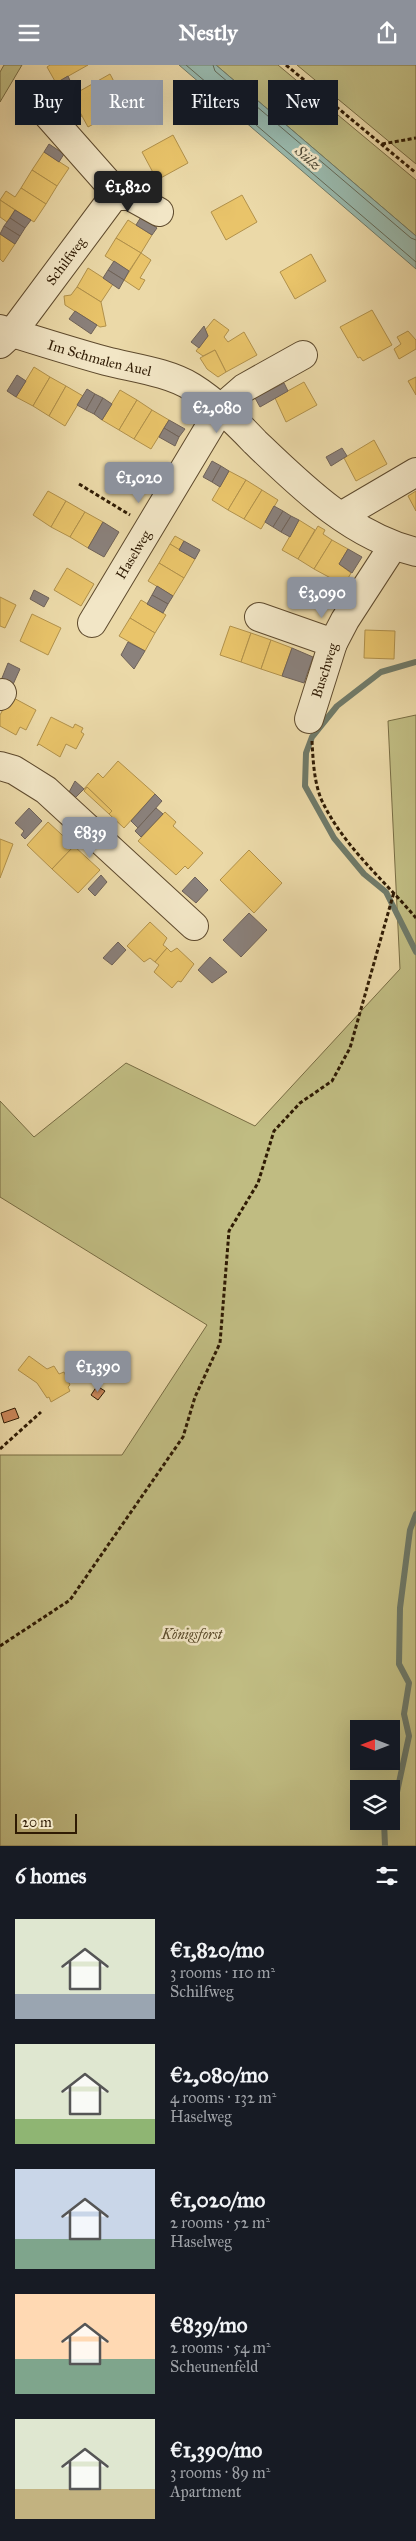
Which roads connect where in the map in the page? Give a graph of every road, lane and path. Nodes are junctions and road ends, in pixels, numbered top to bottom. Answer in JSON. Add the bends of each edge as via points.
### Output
{"nodes":[{"id":1,"x":286,"y":65,"type":"edge"},
{"id":2,"x":57,"y":125,"type":"edge"},
{"id":3,"x":416,"y":138,"type":"edge"},
{"id":4,"x":382,"y":145,"type":"junction"},
{"id":5,"x":416,"y":173,"type":"edge"},
{"id":6,"x":114,"y":196,"type":"junction"},
{"id":7,"x":159,"y":212,"type":"dead end"},
{"id":8,"x":4,"y":336,"type":"edge"},
{"id":9,"x":303,"y":355,"type":"dead end"},
{"id":10,"x":221,"y":408,"type":"junction"},
{"id":11,"x":416,"y":472,"type":"edge"},
{"id":12,"x":80,"y":484,"type":"dead end"},
{"id":13,"x":341,"y":516,"type":"junction"},
{"id":14,"x":150,"y":527,"type":"junction"},
{"id":15,"x":405,"y":549,"type":"edge"},
{"id":16,"x":259,"y":617,"type":"dead end"},
{"id":17,"x":92,"y":623,"type":"dead end"},
{"id":18,"x":333,"y":643,"type":"junction"},
{"id":19,"x":308,"y":719,"type":"joint"},
{"id":20,"x":0,"y":766,"type":"edge"},
{"id":21,"x":394,"y":892,"type":"junction"},
{"id":22,"x":416,"y":918,"type":"edge"},
{"id":23,"x":194,"y":926,"type":"dead end"},
{"id":24,"x":41,"y":1413,"type":"dead end"},
{"id":25,"x":0,"y":1449,"type":"edge"},
{"id":26,"x":0,"y":1647,"type":"edge"}],
"edges":[{"from":1,"to":4,"type":"path"},
{"from":2,"to":6,"type":"street","via":[[108,183]]},
{"from":3,"to":4,"type":"path"},
{"from":4,"to":5,"type":"path"},
{"from":6,"to":7,"type":"street","via":[[130,196]]},
{"from":6,"to":8,"type":"street","name":"Schilfweg"},
{"from":8,"to":10,"type":"street","name":"Im Schmalen Auel","via":[[172,378],[191,386]]},
{"from":9,"to":10,"type":"street","via":[[244,388]]},
{"from":10,"to":13,"type":"street","name":"Im Schmalen Auel","via":[[306,489]]},
{"from":10,"to":14,"type":"street","name":"Haselweg"},
{"from":11,"to":13,"type":"street"},
{"from":12,"to":14,"type":"path"},
{"from":13,"to":15,"type":"street","name":"Im Schmalen Auel"},
{"from":14,"to":17,"type":"street","name":"Haselweg"},
{"from":15,"to":18,"type":"street","name":"Buschweg","via":[[345,620]]},
{"from":16,"to":18,"type":"street"},
{"from":18,"to":19,"type":"street","name":"Buschweg"},
{"from":19,"to":21,"type":"path","via":[[314,771],[322,800],[346,839]]},
{"from":20,"to":23,"type":"street","via":[[14,770],[46,790]]},
{"from":21,"to":22,"type":"path"},
{"from":21,"to":26,"type":"path","via":[[350,1047],[332,1081],[300,1103],[274,1131],[258,1183],[229,1231],[220,1343],[195,1397],[183,1437],[70,1600]]},
{"from":24,"to":25,"type":"path"}]}
